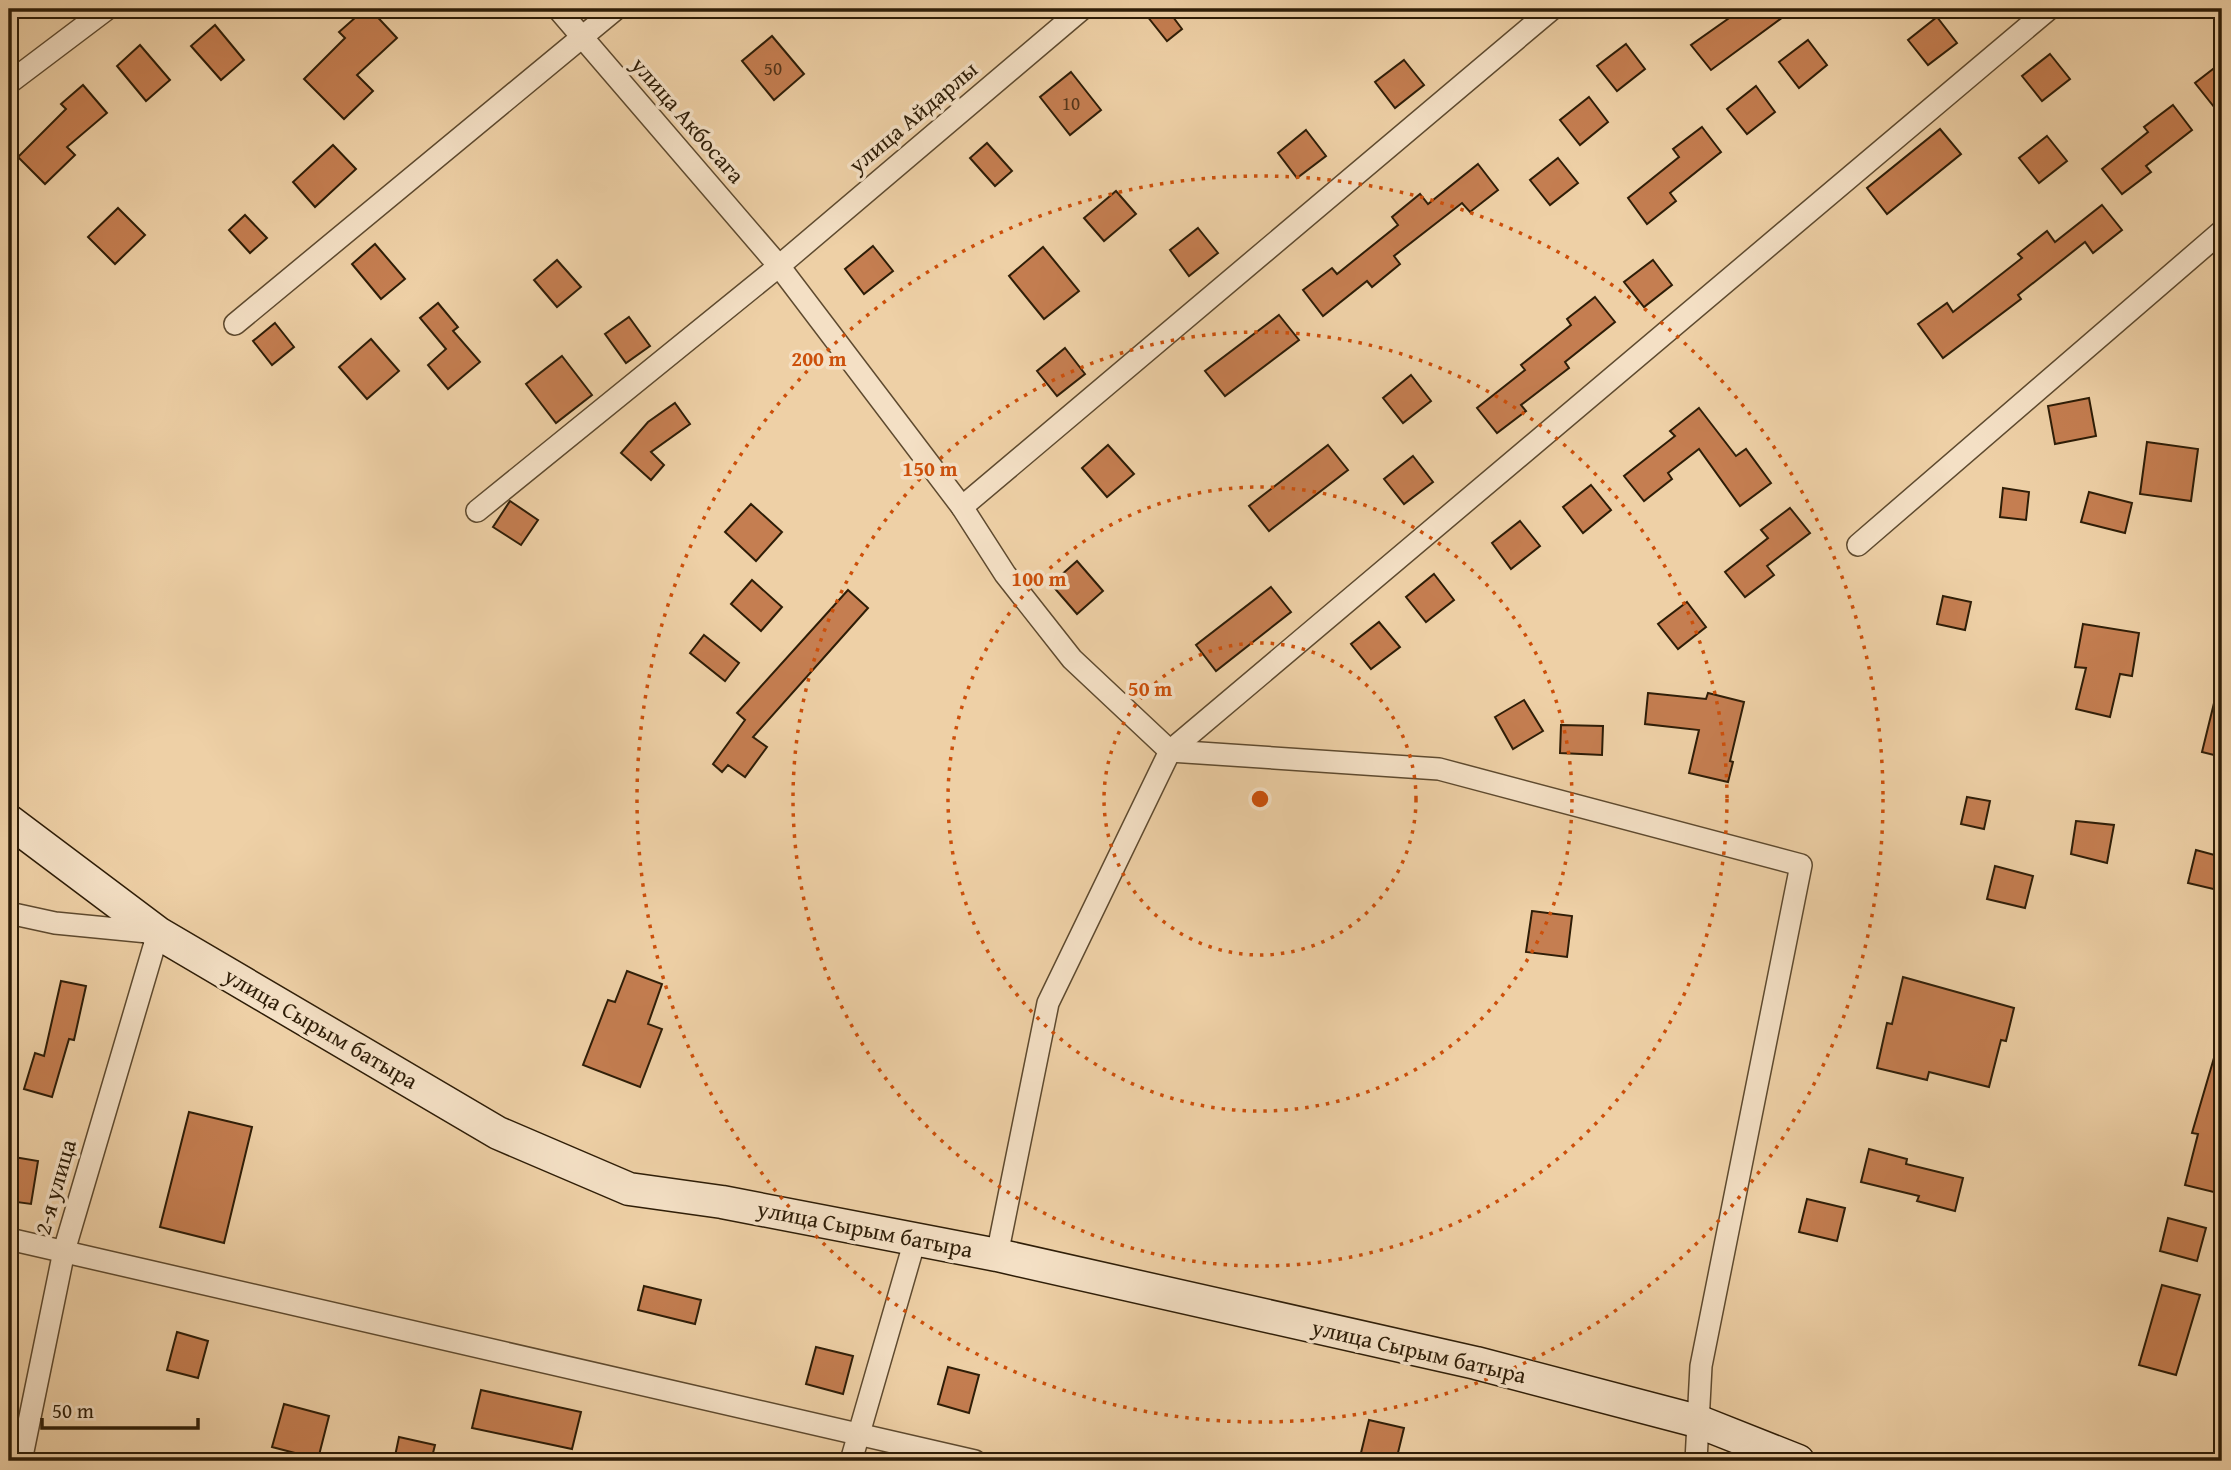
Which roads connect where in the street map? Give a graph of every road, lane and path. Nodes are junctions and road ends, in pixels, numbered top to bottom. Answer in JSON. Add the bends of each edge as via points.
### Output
{"nodes":[{"id":1,"x":107,"y":9,"type":"edge"},
{"id":2,"x":558,"y":9,"type":"edge"},
{"id":3,"x":617,"y":9,"type":"edge"},
{"id":4,"x":1082,"y":9,"type":"edge"},
{"id":5,"x":1552,"y":9,"type":"edge"},
{"id":6,"x":2049,"y":9,"type":"edge"},
{"id":7,"x":582,"y":38,"type":"junction"},
{"id":8,"x":9,"y":83,"type":"edge"},
{"id":9,"x":2222,"y":231,"type":"edge"},
{"id":10,"x":779,"y":265,"type":"junction"},
{"id":11,"x":235,"y":324,"type":"dead end"},
{"id":12,"x":962,"y":507,"type":"junction"},
{"id":13,"x":477,"y":511,"type":"dead end"},
{"id":14,"x":1858,"y":545,"type":"dead end"},
{"id":15,"x":1170,"y":751,"type":"junction"},
{"id":16,"x":9,"y":821,"type":"edge"},
{"id":17,"x":9,"y":913,"type":"edge"},
{"id":18,"x":158,"y":933,"type":"junction"},
{"id":19,"x":9,"y":1239,"type":"edge"},
{"id":20,"x":915,"y":1240,"type":"junction"},
{"id":21,"x":64,"y":1251,"type":"junction"},
{"id":22,"x":997,"y":1255,"type":"junction"},
{"id":23,"x":1697,"y":1421,"type":"junction"},
{"id":24,"x":856,"y":1436,"type":"junction"},
{"id":25,"x":21,"y":1461,"type":"edge"},
{"id":26,"x":851,"y":1461,"type":"edge"},
{"id":27,"x":975,"y":1461,"type":"edge"},
{"id":28,"x":1696,"y":1461,"type":"edge"},
{"id":29,"x":1798,"y":1461,"type":"edge"}],
"edges":[{"from":1,"to":8,"type":"street"},
{"from":2,"to":7,"type":"street","name":"улица Акбосага"},
{"from":3,"to":7,"type":"street"},
{"from":4,"to":10,"type":"street","name":"улица Айдарлы"},
{"from":5,"to":12,"type":"street"},
{"from":6,"to":15,"type":"street"},
{"from":7,"to":10,"type":"street","name":"улица Акбосага"},
{"from":7,"to":11,"type":"street"},
{"from":9,"to":14,"type":"street"},
{"from":10,"to":12,"type":"street","name":"улица Акбосага"},
{"from":10,"to":13,"type":"street","name":"улица Айдарлы"},
{"from":12,"to":15,"type":"street","name":"улица Акбосага","via":[[1005,574],[1073,659]]},
{"from":15,"to":22,"type":"street","via":[[1048,1003]]},
{"from":15,"to":23,"type":"street","via":[[1439,769],[1801,865],[1701,1366]]},
{"from":16,"to":18,"type":"street","name":"улица Сырым батыра"},
{"from":17,"to":18,"type":"street","via":[[55,923]]},
{"from":18,"to":20,"type":"street","name":"улица Сырым батыра","via":[[498,1133],[629,1189],[722,1202]]},
{"from":18,"to":21,"type":"street","name":"2-я улица"},
{"from":19,"to":21,"type":"street"},
{"from":20,"to":22,"type":"street","name":"улица Сырым батыра"},
{"from":20,"to":24,"type":"street"},
{"from":21,"to":24,"type":"street"},
{"from":21,"to":25,"type":"street","name":"2-я улица"},
{"from":22,"to":23,"type":"street","name":"улица Сырым батыра","via":[[1476,1363]]},
{"from":23,"to":28,"type":"street"},
{"from":23,"to":29,"type":"street","name":"улица Сырым батыра"},
{"from":24,"to":26,"type":"street"},
{"from":24,"to":27,"type":"street"}]}
